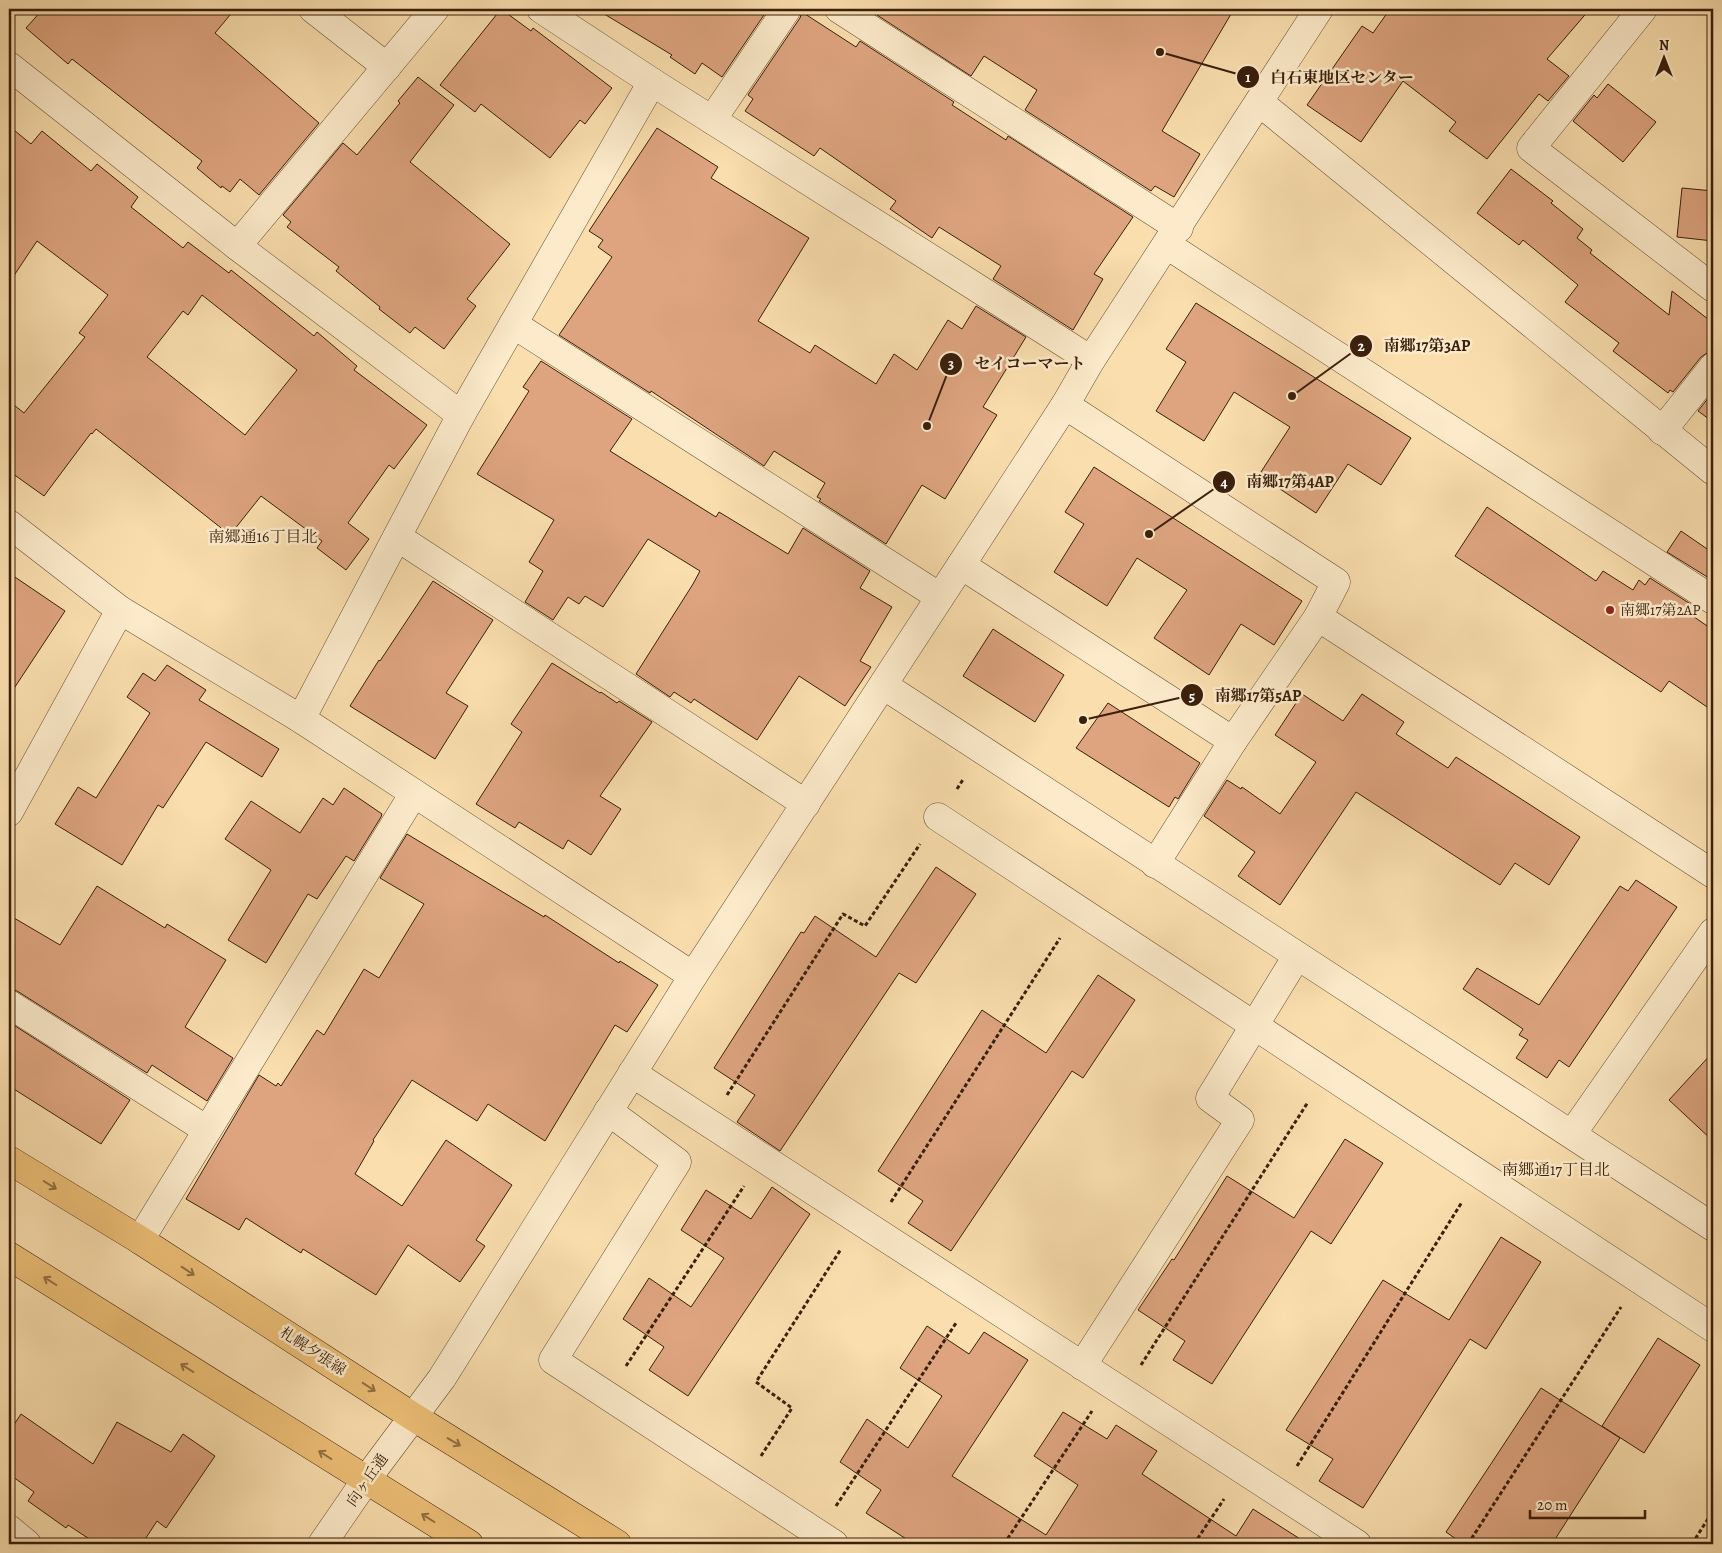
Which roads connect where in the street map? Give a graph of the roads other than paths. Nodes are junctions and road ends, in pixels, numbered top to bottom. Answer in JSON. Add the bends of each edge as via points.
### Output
{"nodes":[{"id":1,"x":313,"y":9,"type":"edge"},
{"id":2,"x":435,"y":9,"type":"edge"},
{"id":3,"x":542,"y":9,"type":"edge"},
{"id":4,"x":787,"y":9,"type":"edge"},
{"id":5,"x":840,"y":9,"type":"edge"},
{"id":6,"x":1319,"y":9,"type":"edge"},
{"id":7,"x":1643,"y":9,"type":"edge"},
{"id":8,"x":9,"y":66,"type":"edge"},
{"id":9,"x":387,"y":67,"type":"junction"},
{"id":10,"x":652,"y":82,"type":"junction"},
{"id":11,"x":1259,"y":102,"type":"junction"},
{"id":12,"x":712,"y":120,"type":"junction"},
{"id":13,"x":1173,"y":236,"type":"junction"},
{"id":14,"x":237,"y":246,"type":"junction"},
{"id":15,"x":1713,"y":288,"type":"edge"},
{"id":16,"x":513,"y":324,"type":"junction"},
{"id":17,"x":1091,"y":360,"type":"junction"},
{"id":18,"x":1713,"y":367,"type":"edge"},
{"id":19,"x":1065,"y":405,"type":"junction"},
{"id":20,"x":461,"y":415,"type":"junction"},
{"id":21,"x":1662,"y":431,"type":"junction"},
{"id":22,"x":1713,"y":471,"type":"edge"},
{"id":23,"x":9,"y":524,"type":"edge"},
{"id":24,"x":397,"y":536,"type":"junction"},
{"id":25,"x":961,"y":565,"type":"junction"},
{"id":26,"x":940,"y":598,"type":"junction"},
{"id":27,"x":1713,"y":600,"type":"edge"},
{"id":28,"x":120,"y":610,"type":"junction"},
{"id":29,"x":1318,"y":617,"type":"junction"},
{"id":30,"x":883,"y":685,"type":"junction"},
{"id":31,"x":302,"y":719,"type":"junction"},
{"id":32,"x":1233,"y":741,"type":"junction"},
{"id":33,"x":414,"y":793,"type":"junction"},
{"id":34,"x":806,"y":804,"type":"junction"},
{"id":35,"x":9,"y":812,"type":"edge"},
{"id":36,"x":938,"y":817,"type":"road end"},
{"id":37,"x":1155,"y":864,"type":"junction"},
{"id":38,"x":1713,"y":874,"type":"edge"},
{"id":39,"x":1713,"y":932,"type":"edge"},
{"id":40,"x":1297,"y":956,"type":"junction"},
{"id":41,"x":693,"y":976,"type":"junction"},
{"id":42,"x":9,"y":1004,"type":"edge"},
{"id":43,"x":1255,"y":1026,"type":"junction"},
{"id":44,"x":632,"y":1073,"type":"junction"},
{"id":45,"x":608,"y":1111,"type":"junction"},
{"id":46,"x":207,"y":1130,"type":"junction"},
{"id":47,"x":1572,"y":1134,"type":"junction"},
{"id":48,"x":9,"y":1160,"type":"edge"},
{"id":49,"x":1713,"y":1227,"type":"edge"},
{"id":50,"x":140,"y":1240,"type":"junction"},
{"id":51,"x":9,"y":1256,"type":"edge"},
{"id":52,"x":1713,"y":1328,"type":"edge"},
{"id":53,"x":1082,"y":1366,"type":"junction"},
{"id":54,"x":412,"y":1416,"type":"junction"},
{"id":55,"x":366,"y":1480,"type":"junction"},
{"id":56,"x":9,"y":1529,"type":"edge"},
{"id":57,"x":826,"y":1539,"type":"edge"},
{"id":58,"x":27,"y":1544,"type":"edge"},
{"id":59,"x":322,"y":1544,"type":"edge"},
{"id":60,"x":469,"y":1544,"type":"edge"},
{"id":61,"x":617,"y":1544,"type":"edge"},
{"id":62,"x":1357,"y":1544,"type":"edge"}],
"edges":[{"from":1,"to":9,"type":"street"},
{"from":2,"to":9,"type":"street"},
{"from":3,"to":10,"type":"street"},
{"from":4,"to":12,"type":"street"},
{"from":5,"to":13,"type":"street"},
{"from":6,"to":11,"type":"street","name":"向ヶ丘通"},
{"from":7,"to":15,"type":"street","via":[[1531,148]]},
{"from":8,"to":14,"type":"street"},
{"from":9,"to":14,"type":"street"},
{"from":10,"to":12,"type":"street"},
{"from":10,"to":16,"type":"street"},
{"from":11,"to":13,"type":"street","name":"向ヶ丘通"},
{"from":11,"to":21,"type":"street"},
{"from":12,"to":17,"type":"street"},
{"from":13,"to":17,"type":"street","name":"向ヶ丘通"},
{"from":13,"to":27,"type":"street"},
{"from":14,"to":20,"type":"street"},
{"from":16,"to":20,"type":"street"},
{"from":16,"to":26,"type":"street"},
{"from":17,"to":19,"type":"street","name":"向ヶ丘通"},
{"from":18,"to":21,"type":"street"},
{"from":19,"to":25,"type":"street","name":"向ヶ丘通"},
{"from":19,"to":29,"type":"street","via":[[1336,582]]},
{"from":20,"to":24,"type":"street"},
{"from":21,"to":22,"type":"street"},
{"from":23,"to":28,"type":"street"},
{"from":24,"to":31,"type":"street"},
{"from":24,"to":34,"type":"street"},
{"from":25,"to":26,"type":"street","name":"向ヶ丘通"},
{"from":25,"to":32,"type":"street"},
{"from":26,"to":30,"type":"street","name":"向ヶ丘通"},
{"from":28,"to":31,"type":"street"},
{"from":28,"to":35,"type":"street"},
{"from":29,"to":32,"type":"street"},
{"from":29,"to":38,"type":"street"},
{"from":30,"to":34,"type":"street","name":"向ヶ丘通"},
{"from":30,"to":37,"type":"street"},
{"from":31,"to":33,"type":"street"},
{"from":32,"to":37,"type":"street"},
{"from":33,"to":41,"type":"street"},
{"from":33,"to":46,"type":"street"},
{"from":34,"to":41,"type":"street","name":"向ヶ丘通"},
{"from":36,"to":43,"type":"street"},
{"from":37,"to":40,"type":"street"},
{"from":39,"to":47,"type":"street"},
{"from":40,"to":43,"type":"street"},
{"from":40,"to":47,"type":"street"},
{"from":41,"to":44,"type":"street","name":"向ヶ丘通"},
{"from":42,"to":46,"type":"street"},
{"from":43,"to":52,"type":"street"},
{"from":43,"to":53,"type":"street","via":[[1210,1098],[1240,1120]]},
{"from":44,"to":45,"type":"street","name":"向ヶ丘通"},
{"from":44,"to":53,"type":"street"},
{"from":45,"to":54,"type":"street","name":"向ヶ丘通","via":[[442,1378]]},
{"from":45,"to":57,"type":"street","via":[[677,1162],[553,1360]]},
{"from":46,"to":50,"type":"street"},
{"from":47,"to":49,"type":"street"},
{"from":48,"to":50,"type":"main road","name":"札幌夕張線","one_way":true},
{"from":50,"to":54,"type":"main road","name":"札幌夕張線","one_way":true},
{"from":55,"to":51,"type":"main road","one_way":true},
{"from":53,"to":62,"type":"street"},
{"from":54,"to":55,"type":"street","name":"向ヶ丘通"},
{"from":54,"to":61,"type":"main road","name":"札幌夕張線","one_way":true},
{"from":55,"to":59,"type":"street","name":"向ヶ丘通"},
{"from":60,"to":55,"type":"main road","one_way":true},
{"from":56,"to":58,"type":"street"}]}
